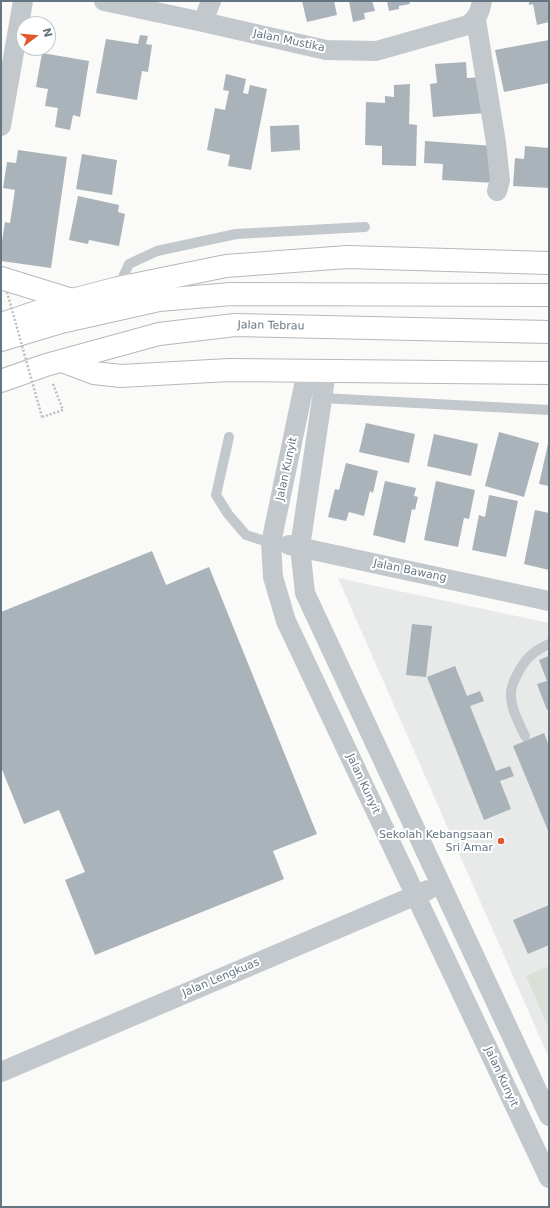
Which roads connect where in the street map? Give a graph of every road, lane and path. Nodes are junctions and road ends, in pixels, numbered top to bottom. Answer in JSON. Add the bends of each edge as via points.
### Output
{"nodes":[{"id":1,"x":23,"y":1,"type":"edge"},
{"id":2,"x":104,"y":1,"type":"edge"},
{"id":3,"x":211,"y":1,"type":"edge"},
{"id":4,"x":482,"y":1,"type":"edge"},
{"id":5,"x":476,"y":20,"type":"junction"},
{"id":6,"x":203,"y":22,"type":"junction"},
{"id":7,"x":1,"y":126,"type":"edge"},
{"id":8,"x":497,"y":191,"type":"dead end"},
{"id":9,"x":365,"y":227,"type":"dead end"},
{"id":10,"x":549,"y":263,"type":"edge"},
{"id":11,"x":4,"y":285,"type":"edge"},
{"id":12,"x":118,"y":288,"type":"junction"},
{"id":13,"x":549,"y":295,"type":"edge"},
{"id":14,"x":76,"y":309,"type":"junction"},
{"id":15,"x":1,"y":324,"type":"edge"},
{"id":16,"x":549,"y":332,"type":"edge"},
{"id":17,"x":1,"y":340,"type":"edge"},
{"id":18,"x":54,"y":363,"type":"junction"},
{"id":19,"x":316,"y":372,"type":"junction"},
{"id":20,"x":549,"y":373,"type":"edge"},
{"id":21,"x":1,"y":381,"type":"edge"},
{"id":22,"x":322,"y":398,"type":"junction"},
{"id":23,"x":549,"y":410,"type":"edge"},
{"id":24,"x":229,"y":437,"type":"dead end"},
{"id":25,"x":271,"y":543,"type":"junction"},
{"id":26,"x":300,"y":547,"type":"junction"},
{"id":27,"x":549,"y":601,"type":"edge"},
{"id":28,"x":549,"y":644,"type":"edge"},
{"id":29,"x":525,"y":736,"type":"dead end"},
{"id":30,"x":441,"y":884,"type":"junction"},
{"id":31,"x":416,"y":896,"type":"junction"},
{"id":32,"x":1,"y":1072,"type":"edge"},
{"id":33,"x":549,"y":1116,"type":"edge"},
{"id":34,"x":549,"y":1178,"type":"edge"}],
"edges":[{"from":1,"to":7,"type":"street"},
{"from":2,"to":6,"type":"street","name":"Jalan Mustika"},
{"from":3,"to":6,"type":"street"},
{"from":4,"to":5,"type":"street"},
{"from":5,"to":6,"type":"street","name":"Jalan Mustika","via":[[468,25],[376,52],[326,50]]},
{"from":5,"to":8,"type":"street","via":[[496,143],[500,180]]},
{"from":9,"to":12,"type":"lane","via":[[236,234],[157,251],[129,264]]},
{"from":10,"to":12,"type":"main road","via":[[347,257],[226,266]]},
{"from":11,"to":14,"type":"main road"},
{"from":11,"to":18,"type":"path","bridge":true,"via":[[42,417],[63,410]]},
{"from":12,"to":14,"type":"main road"},
{"from":13,"to":14,"type":"main road","via":[[231,294]]},
{"from":14,"to":15,"type":"main road"},
{"from":14,"to":17,"type":"main road","via":[[61,322]]},
{"from":16,"to":18,"type":"main road","name":"Jalan Tebrau","via":[[235,325],[159,334]]},
{"from":18,"to":19,"type":"main road","via":[[121,376],[230,370]]},
{"from":18,"to":21,"type":"main road","name":"Jalan Tebrau"},
{"from":19,"to":20,"type":"main road"},
{"from":19,"to":22,"type":"street","name":"Jalan Kunyit"},
{"from":19,"to":25,"type":"street","name":"Jalan Kunyit"},
{"from":22,"to":23,"type":"lane"},
{"from":22,"to":26,"type":"street","name":"Jalan Kunyit"},
{"from":24,"to":25,"type":"lane","via":[[216,495],[246,535]]},
{"from":25,"to":26,"type":"street","name":"Jalan Bawang"},
{"from":25,"to":31,"type":"street","name":"Jalan Kunyit","via":[[273,577],[286,621]]},
{"from":26,"to":27,"type":"street","name":"Jalan Bawang"},
{"from":26,"to":30,"type":"street","name":"Jalan Kunyit","via":[[305,593]]},
{"from":28,"to":29,"type":"lane","via":[[526,658],[512,684],[512,704]]},
{"from":30,"to":31,"type":"street","name":"Jalan Lengkuas"},
{"from":30,"to":33,"type":"street","name":"Jalan Kunyit"},
{"from":31,"to":32,"type":"street","name":"Jalan Lengkuas"},
{"from":31,"to":34,"type":"street","name":"Jalan Kunyit"}]}
